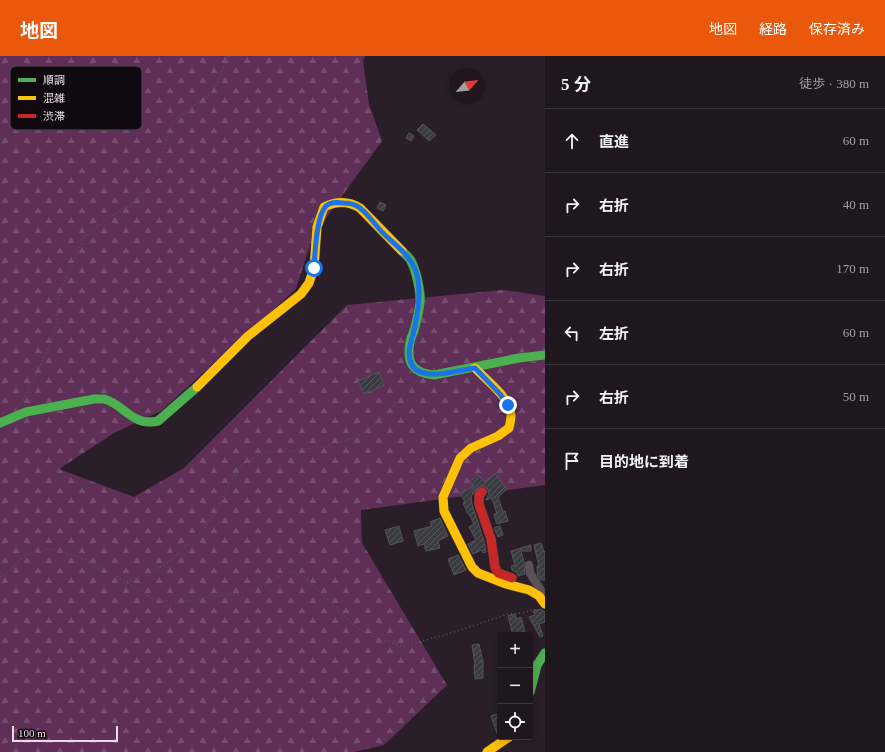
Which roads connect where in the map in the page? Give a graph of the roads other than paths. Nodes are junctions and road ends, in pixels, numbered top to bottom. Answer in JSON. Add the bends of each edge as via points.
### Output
{"nodes":[{"id":1,"x":545,"y":355,"type":"edge"},
{"id":2,"x":475,"y":368,"type":"junction"},
{"id":3,"x":0,"y":423,"type":"edge"},
{"id":4,"x":482,"y":492,"type":"dead end"},
{"id":5,"x":529,"y":565,"type":"dead end"},
{"id":6,"x":541,"y":596,"type":"edge"},
{"id":7,"x":543,"y":606,"type":"edge"},
{"id":8,"x":545,"y":653,"type":"edge"},
{"id":9,"x":533,"y":678,"type":"edge"},
{"id":10,"x":505,"y":740,"type":"edge"},
{"id":11,"x":493,"y":750,"type":"edge"}],
"edges":[{"from":1,"to":2,"type":"street"},
{"from":2,"to":3,"type":"street","via":[[434,375],[416,370],[409,356],[420,301],[415,271],[410,259],[360,208],[354,204],[336,202],[324,207],[317,227],[314,268],[309,283],[301,294],[248,336],[192,392],[158,421],[141,421],[111,402],[94,399],[44,408]]},
{"from":2,"to":6,"type":"street","via":[[508,405],[511,416],[509,428],[471,448],[460,458],[443,497],[444,511],[472,567],[478,573]]},
{"from":4,"to":6,"type":"street","via":[[479,504],[491,539],[498,573],[536,589]]},
{"from":5,"to":6,"type":"street"},
{"from":6,"to":7,"type":"street"},
{"from":8,"to":9,"type":"street"},
{"from":10,"to":11,"type":"street"}]}
